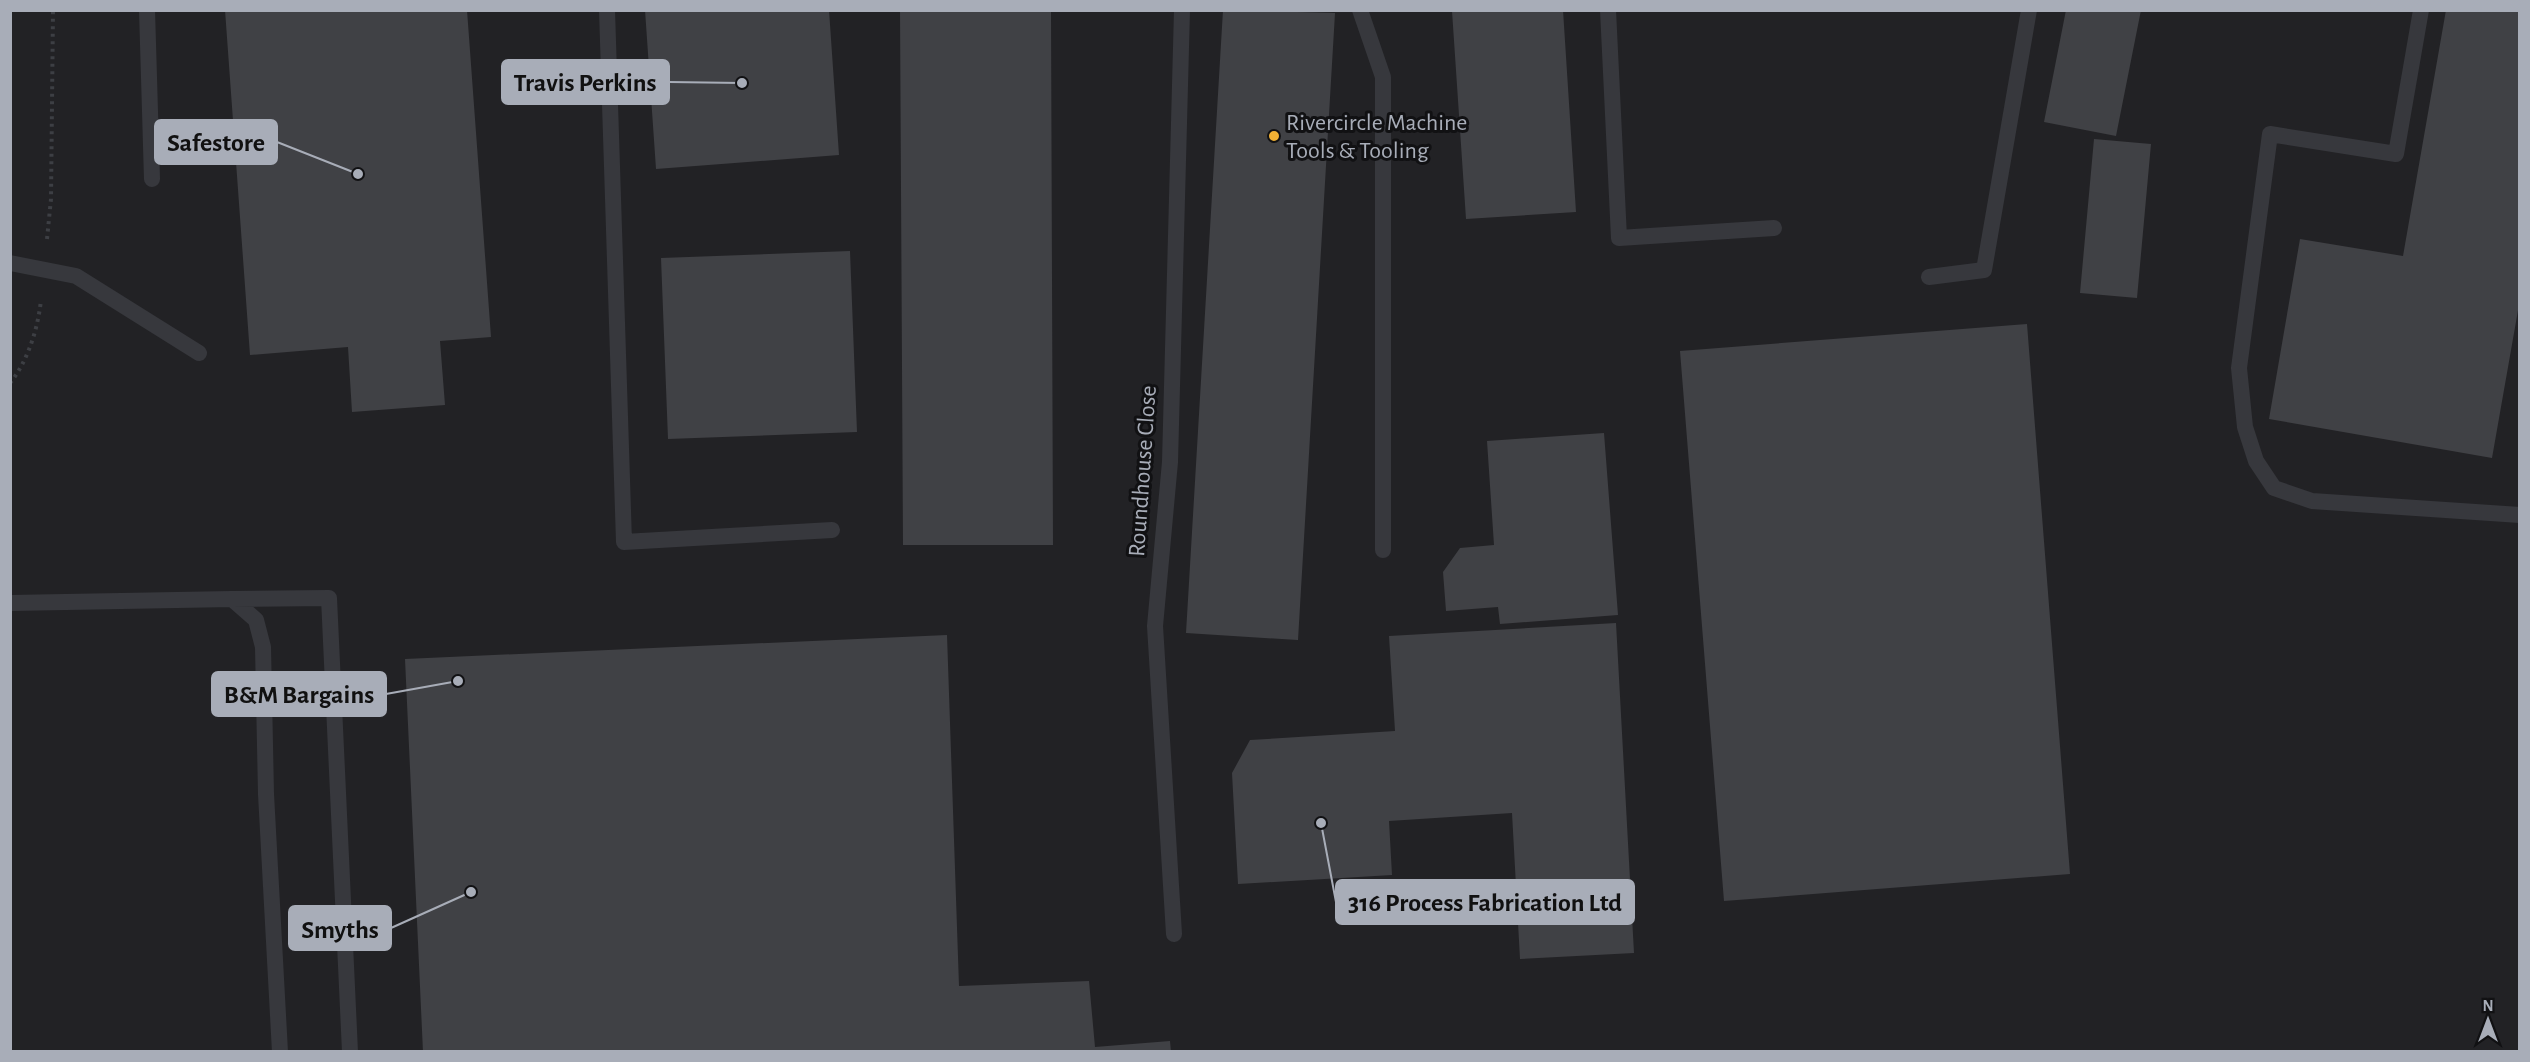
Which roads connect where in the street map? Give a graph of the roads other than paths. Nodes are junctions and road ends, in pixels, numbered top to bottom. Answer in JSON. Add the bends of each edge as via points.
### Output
{"nodes":[{"id":1,"x":147,"y":10,"type":"edge"},
{"id":2,"x":607,"y":10,"type":"edge"},
{"id":3,"x":1182,"y":10,"type":"edge"},
{"id":4,"x":1360,"y":10,"type":"edge"},
{"id":5,"x":1608,"y":10,"type":"edge"},
{"id":6,"x":2029,"y":10,"type":"edge"},
{"id":7,"x":2421,"y":10,"type":"edge"},
{"id":8,"x":152,"y":179,"type":"dead end"},
{"id":9,"x":1774,"y":228,"type":"dead end"},
{"id":10,"x":10,"y":263,"type":"edge"},
{"id":11,"x":1929,"y":277,"type":"dead end"},
{"id":12,"x":199,"y":353,"type":"dead end"},
{"id":13,"x":2520,"y":516,"type":"edge"},
{"id":14,"x":832,"y":530,"type":"dead end"},
{"id":15,"x":1383,"y":550,"type":"dead end"},
{"id":16,"x":232,"y":599,"type":"junction"},
{"id":17,"x":10,"y":603,"type":"edge"},
{"id":18,"x":1174,"y":934,"type":"dead end"},
{"id":19,"x":280,"y":1052,"type":"edge"},
{"id":20,"x":350,"y":1052,"type":"edge"}],
"edges":[{"from":1,"to":8,"type":"lane"},
{"from":2,"to":14,"type":"lane","via":[[624,542]]},
{"from":3,"to":18,"type":"lane","name":"Roundhouse Close","via":[[1170,462],[1155,626]]},
{"from":4,"to":15,"type":"lane","via":[[1383,77]]},
{"from":5,"to":9,"type":"lane","via":[[1619,238]]},
{"from":6,"to":11,"type":"lane","via":[[1984,270]]},
{"from":7,"to":13,"type":"lane","via":[[2396,154],[2270,134],[2239,368],[2245,427],[2256,461],[2274,488],[2312,501]]},
{"from":10,"to":12,"type":"lane","via":[[76,276]]},
{"from":16,"to":17,"type":"lane"},
{"from":16,"to":19,"type":"lane","via":[[256,620],[263,647],[266,794]]},
{"from":16,"to":20,"type":"lane","via":[[329,598]]}]}
